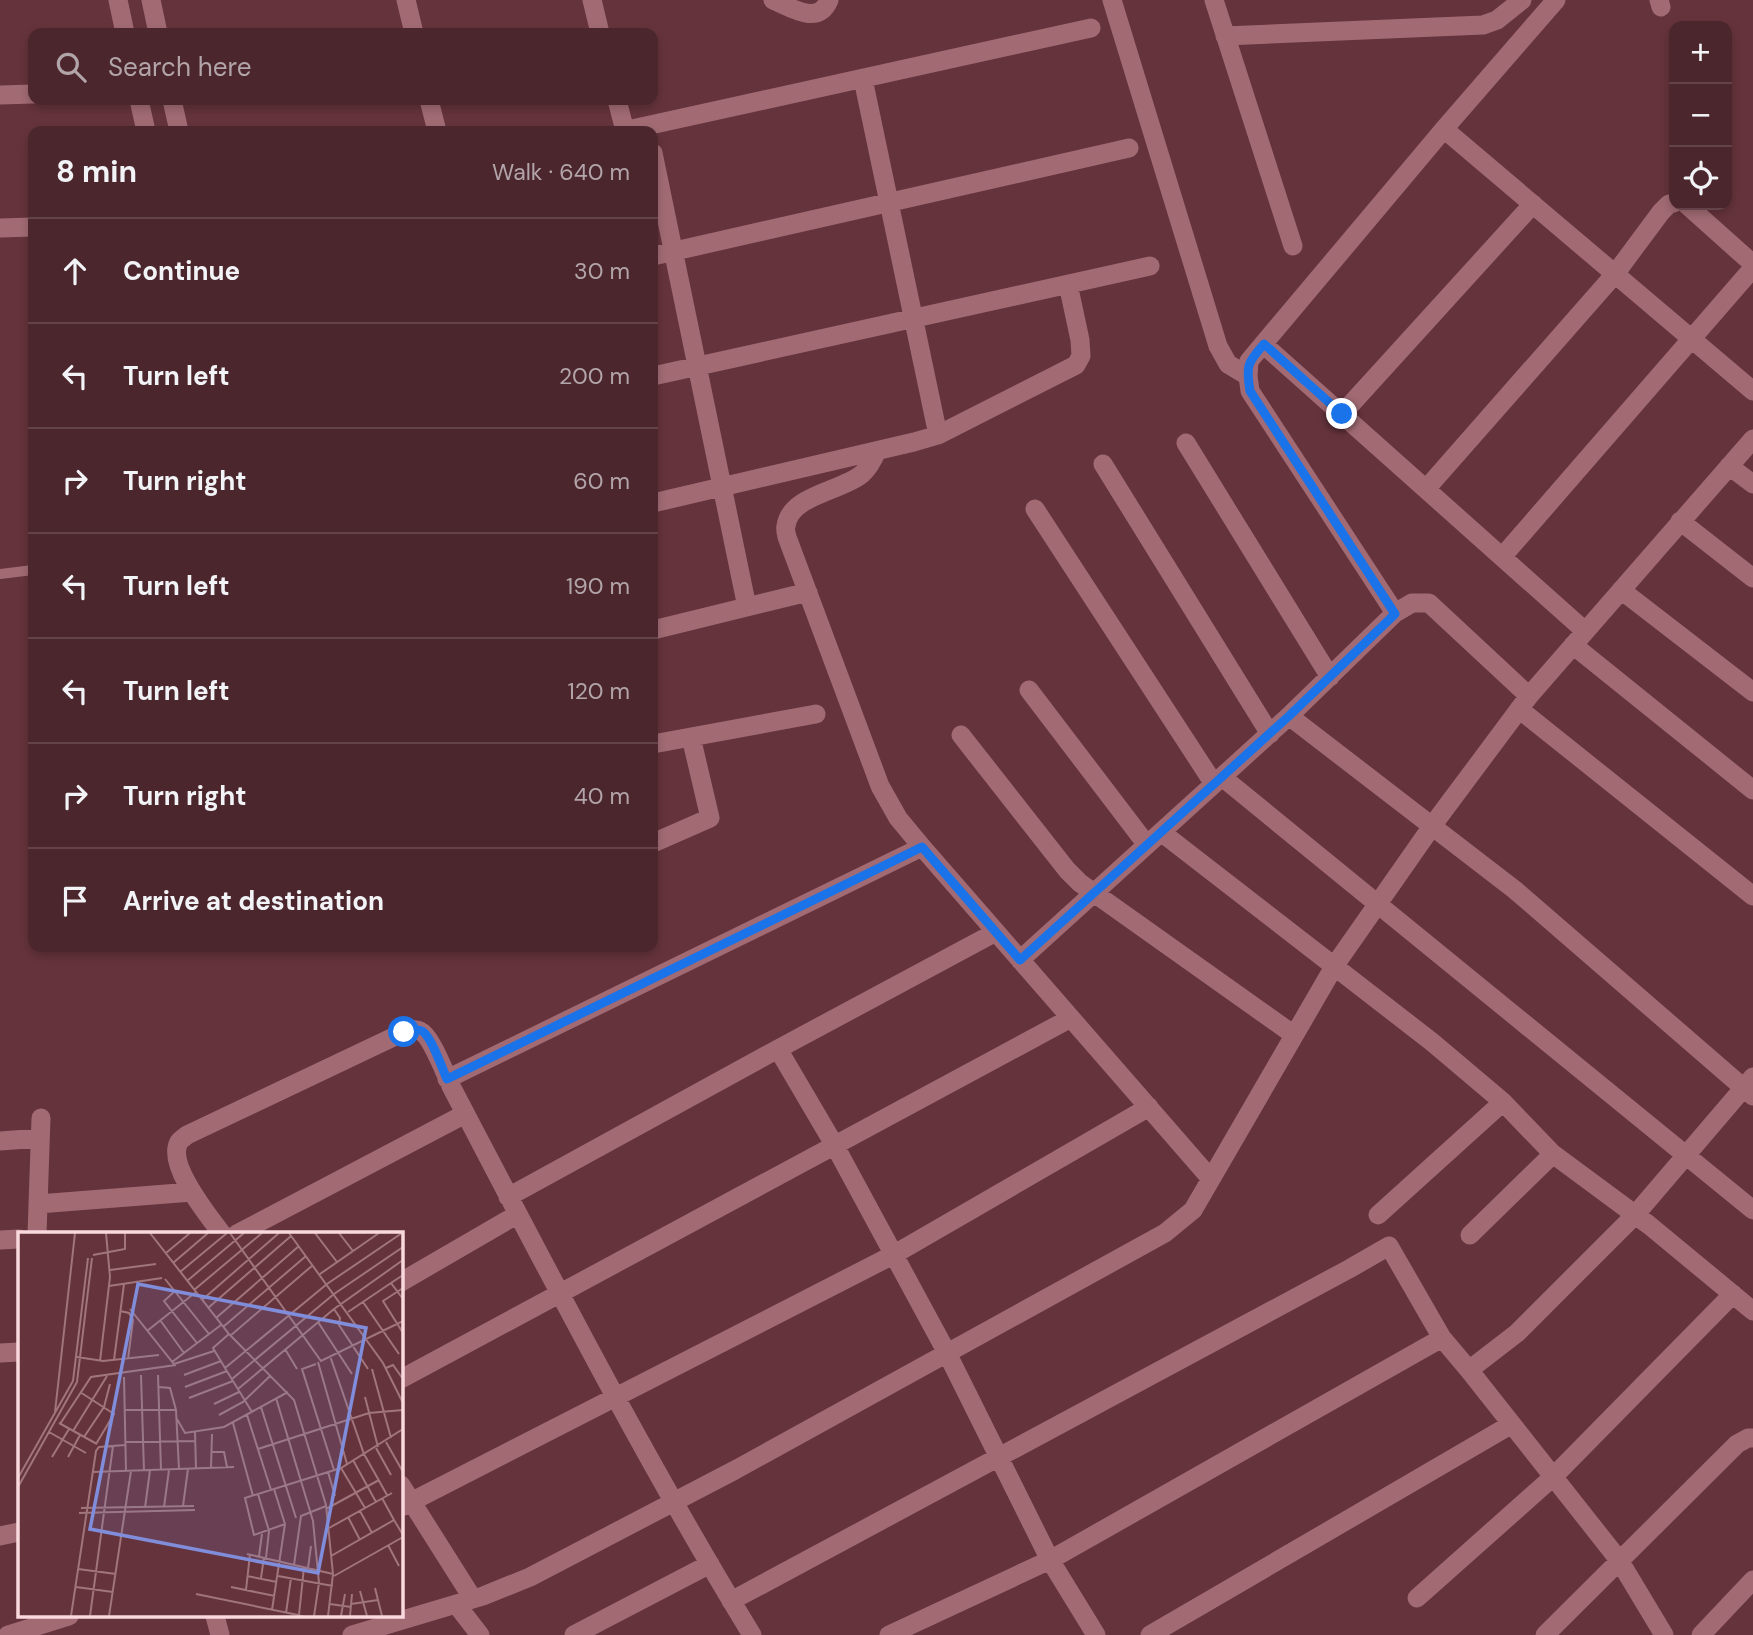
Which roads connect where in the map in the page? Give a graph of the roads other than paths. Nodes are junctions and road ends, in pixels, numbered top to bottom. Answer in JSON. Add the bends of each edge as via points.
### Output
{"nodes":[{"id":1,"x":118,"y":0,"type":"edge"},
{"id":2,"x":151,"y":0,"type":"edge"},
{"id":3,"x":406,"y":0,"type":"edge"},
{"id":4,"x":592,"y":0,"type":"edge"},
{"id":5,"x":773,"y":0,"type":"edge"},
{"id":6,"x":829,"y":0,"type":"edge"},
{"id":7,"x":1112,"y":0,"type":"edge"},
{"id":8,"x":1214,"y":0,"type":"edge"},
{"id":9,"x":1522,"y":0,"type":"edge"},
{"id":10,"x":1556,"y":0,"type":"edge"},
{"id":11,"x":124,"y":28,"type":"edge"},
{"id":12,"x":157,"y":28,"type":"edge"},
{"id":13,"x":413,"y":28,"type":"edge"},
{"id":14,"x":599,"y":28,"type":"edge"},
{"id":15,"x":1091,"y":28,"type":"dead end"},
{"id":16,"x":1225,"y":36,"type":"junction"},
{"id":17,"x":863,"y":79,"type":"junction"},
{"id":18,"x":28,"y":94,"type":"edge"},
{"id":19,"x":0,"y":95,"type":"edge"},
{"id":20,"x":140,"y":105,"type":"edge"},
{"id":21,"x":173,"y":105,"type":"edge"},
{"id":22,"x":430,"y":105,"type":"edge"},
{"id":23,"x":618,"y":105,"type":"edge"},
{"id":24,"x":145,"y":126,"type":"edge"},
{"id":25,"x":178,"y":126,"type":"edge"},
{"id":26,"x":436,"y":126,"type":"edge"},
{"id":27,"x":623,"y":126,"type":"edge"},
{"id":28,"x":658,"y":127,"type":"edge"},
{"id":29,"x":1444,"y":129,"type":"junction"},
{"id":30,"x":1129,"y":148,"type":"dead end"},
{"id":31,"x":658,"y":178,"type":"edge"},
{"id":32,"x":889,"y":202,"type":"junction"},
{"id":33,"x":1533,"y":204,"type":"junction"},
{"id":34,"x":1669,"y":204,"type":"edge"},
{"id":35,"x":1692,"y":210,"type":"edge"},
{"id":36,"x":28,"y":227,"type":"edge"},
{"id":37,"x":0,"y":228,"type":"edge"},
{"id":38,"x":1293,"y":246,"type":"dead end"},
{"id":39,"x":673,"y":251,"type":"junction"},
{"id":40,"x":658,"y":255,"type":"edge"},
{"id":41,"x":1150,"y":265,"type":"dead end"},
{"id":42,"x":1753,"y":266,"type":"edge"},
{"id":43,"x":1615,"y":274,"type":"junction"},
{"id":44,"x":1068,"y":284,"type":"junction"},
{"id":45,"x":913,"y":318,"type":"junction"},
{"id":46,"x":1692,"y":339,"type":"junction"},
{"id":47,"x":1264,"y":344,"type":"junction"},
{"id":48,"x":697,"y":366,"type":"junction"},
{"id":49,"x":658,"y":375,"type":"edge"},
{"id":50,"x":1248,"y":376,"type":"junction"},
{"id":51,"x":1753,"y":391,"type":"edge"},
{"id":52,"x":1342,"y":414,"type":"junction"},
{"id":53,"x":937,"y":435,"type":"junction"},
{"id":54,"x":1753,"y":439,"type":"edge"},
{"id":55,"x":1186,"y":443,"type":"dead end"},
{"id":56,"x":877,"y":451,"type":"junction"},
{"id":57,"x":1103,"y":464,"type":"dead end"},
{"id":58,"x":1730,"y":466,"type":"junction"},
{"id":59,"x":1753,"y":484,"type":"edge"},
{"id":60,"x":722,"y":487,"type":"junction"},
{"id":61,"x":1426,"y":489,"type":"junction"},
{"id":62,"x":658,"y":502,"type":"edge"},
{"id":63,"x":1035,"y":509,"type":"dead end"},
{"id":64,"x":1681,"y":522,"type":"junction"},
{"id":65,"x":1502,"y":557,"type":"junction"},
{"id":66,"x":28,"y":571,"type":"edge"},
{"id":67,"x":0,"y":574,"type":"edge"},
{"id":68,"x":1753,"y":578,"type":"edge"},
{"id":69,"x":1621,"y":590,"type":"junction"},
{"id":70,"x":808,"y":592,"type":"junction"},
{"id":71,"x":747,"y":607,"type":"junction"},
{"id":72,"x":1395,"y":614,"type":"junction"},
{"id":73,"x":658,"y":629,"type":"edge"},
{"id":74,"x":1579,"y":638,"type":"junction"},
{"id":75,"x":1330,"y":677,"type":"junction"},
{"id":76,"x":1028,"y":690,"type":"dead end"},
{"id":77,"x":1753,"y":692,"type":"edge"},
{"id":78,"x":1524,"y":702,"type":"junction"},
{"id":79,"x":816,"y":714,"type":"dead end"},
{"id":80,"x":1289,"y":716,"type":"junction"},
{"id":81,"x":961,"y":734,"type":"dead end"},
{"id":82,"x":1269,"y":734,"type":"junction"},
{"id":83,"x":691,"y":737,"type":"junction"},
{"id":84,"x":658,"y":743,"type":"edge"},
{"id":85,"x":1218,"y":781,"type":"junction"},
{"id":86,"x":1753,"y":790,"type":"edge"},
{"id":87,"x":1432,"y":827,"type":"junction"},
{"id":88,"x":1154,"y":839,"type":"junction"},
{"id":89,"x":658,"y":841,"type":"edge"},
{"id":90,"x":922,"y":847,"type":"junction"},
{"id":91,"x":1095,"y":894,"type":"junction"},
{"id":92,"x":1753,"y":896,"type":"edge"},
{"id":93,"x":1377,"y":904,"type":"junction"},
{"id":94,"x":996,"y":932,"type":"junction"},
{"id":95,"x":1020,"y":960,"type":"junction"},
{"id":96,"x":1335,"y":965,"type":"junction"},
{"id":97,"x":1071,"y":1018,"type":"junction"},
{"id":98,"x":1294,"y":1035,"type":"junction"},
{"id":99,"x":778,"y":1049,"type":"junction"},
{"id":100,"x":447,"y":1079,"type":"junction"},
{"id":101,"x":1750,"y":1087,"type":"edge"},
{"id":102,"x":1503,"y":1102,"type":"junction"},
{"id":103,"x":1149,"y":1107,"type":"junction"},
{"id":104,"x":466,"y":1114,"type":"junction"},
{"id":105,"x":0,"y":1141,"type":"edge"},
{"id":106,"x":835,"y":1146,"type":"junction"},
{"id":107,"x":1553,"y":1154,"type":"junction"},
{"id":108,"x":1686,"y":1156,"type":"junction"},
{"id":109,"x":1211,"y":1179,"type":"junction"},
{"id":110,"x":192,"y":1192,"type":"junction"},
{"id":111,"x":508,"y":1197,"type":"junction"},
{"id":112,"x":38,"y":1204,"type":"junction"},
{"id":113,"x":1753,"y":1210,"type":"edge"},
{"id":114,"x":518,"y":1214,"type":"junction"},
{"id":115,"x":1378,"y":1215,"type":"dead end"},
{"id":116,"x":1635,"y":1215,"type":"junction"},
{"id":117,"x":37,"y":1232,"type":"edge"},
{"id":118,"x":221,"y":1232,"type":"edge"},
{"id":119,"x":241,"y":1232,"type":"edge"},
{"id":120,"x":1470,"y":1235,"type":"dead end"},
{"id":121,"x":18,"y":1239,"type":"edge"},
{"id":122,"x":0,"y":1240,"type":"edge"},
{"id":123,"x":893,"y":1255,"type":"junction"},
{"id":124,"x":402,"y":1281,"type":"edge"},
{"id":125,"x":561,"y":1293,"type":"junction"},
{"id":126,"x":1733,"y":1294,"type":"junction"},
{"id":127,"x":1753,"y":1311,"type":"edge"},
{"id":128,"x":1442,"y":1338,"type":"junction"},
{"id":129,"x":18,"y":1352,"type":"edge"},
{"id":130,"x":0,"y":1353,"type":"edge"},
{"id":131,"x":947,"y":1353,"type":"junction"},
{"id":132,"x":1469,"y":1370,"type":"junction"},
{"id":133,"x":402,"y":1378,"type":"edge"},
{"id":134,"x":617,"y":1397,"type":"junction"},
{"id":135,"x":1512,"y":1424,"type":"junction"},
{"id":136,"x":1753,"y":1437,"type":"edge"},
{"id":137,"x":1000,"y":1457,"type":"junction"},
{"id":138,"x":1553,"y":1477,"type":"junction"},
{"id":139,"x":404,"y":1498,"type":"edge"},
{"id":140,"x":673,"y":1502,"type":"junction"},
{"id":141,"x":18,"y":1532,"type":"edge"},
{"id":142,"x":0,"y":1536,"type":"edge"},
{"id":143,"x":1050,"y":1560,"type":"junction"},
{"id":144,"x":1619,"y":1560,"type":"junction"},
{"id":145,"x":710,"y":1564,"type":"junction"},
{"id":146,"x":1753,"y":1580,"type":"edge"},
{"id":147,"x":1417,"y":1598,"type":"dead end"},
{"id":148,"x":464,"y":1601,"type":"junction"},
{"id":149,"x":731,"y":1601,"type":"junction"},
{"id":150,"x":402,"y":1617,"type":"edge"},
{"id":151,"x":61,"y":1618,"type":"edge"},
{"id":152,"x":389,"y":1620,"type":"edge"},
{"id":153,"x":18,"y":1629,"type":"edge"},
{"id":154,"x":352,"y":1635,"type":"edge"},
{"id":155,"x":480,"y":1635,"type":"edge"},
{"id":156,"x":574,"y":1635,"type":"edge"},
{"id":157,"x":752,"y":1635,"type":"edge"},
{"id":158,"x":889,"y":1635,"type":"edge"},
{"id":159,"x":1096,"y":1635,"type":"edge"},
{"id":160,"x":1150,"y":1635,"type":"edge"},
{"id":161,"x":1545,"y":1635,"type":"edge"},
{"id":162,"x":1664,"y":1635,"type":"edge"},
{"id":163,"x":1701,"y":1635,"type":"edge"}],
"edges":[{"from":1,"to":11,"type":"street"},
{"from":2,"to":12,"type":"street"},
{"from":3,"to":13,"type":"street"},
{"from":4,"to":14,"type":"street"},
{"from":5,"to":6,"type":"street","via":[[813,15]]},
{"from":7,"to":50,"type":"street","via":[[1218,346],[1228,364]]},
{"from":8,"to":16,"type":"street"},
{"from":9,"to":16,"type":"street","via":[[1483,25]]},
{"from":10,"to":29,"type":"street"},
{"from":15,"to":17,"type":"street"},
{"from":16,"to":38,"type":"street"},
{"from":17,"to":28,"type":"street"},
{"from":17,"to":32,"type":"street"},
{"from":18,"to":19,"type":"street"},
{"from":20,"to":24,"type":"street"},
{"from":21,"to":25,"type":"street"},
{"from":22,"to":26,"type":"street"},
{"from":23,"to":27,"type":"street"},
{"from":29,"to":33,"type":"street"},
{"from":29,"to":47,"type":"street"},
{"from":30,"to":32,"type":"street"},
{"from":31,"to":39,"type":"street"},
{"from":32,"to":39,"type":"street"},
{"from":32,"to":45,"type":"street"},
{"from":33,"to":43,"type":"street"},
{"from":33,"to":52,"type":"street"},
{"from":34,"to":43,"type":"street"},
{"from":35,"to":42,"type":"street"},
{"from":36,"to":37,"type":"street"},
{"from":39,"to":40,"type":"street"},
{"from":39,"to":48,"type":"street"},
{"from":41,"to":44,"type":"street"},
{"from":42,"to":46,"type":"street"},
{"from":43,"to":46,"type":"street"},
{"from":43,"to":61,"type":"street"},
{"from":44,"to":45,"type":"street"},
{"from":44,"to":53,"type":"street","via":[[1080,340],[1081,356],[1076,365]]},
{"from":45,"to":48,"type":"street"},
{"from":45,"to":53,"type":"street"},
{"from":46,"to":51,"type":"street"},
{"from":46,"to":65,"type":"street"},
{"from":47,"to":50,"type":"street","via":[[1249,361]]},
{"from":47,"to":52,"type":"street"},
{"from":48,"to":49,"type":"street"},
{"from":48,"to":60,"type":"street"},
{"from":50,"to":72,"type":"street","via":[[1250,391]]},
{"from":52,"to":61,"type":"street"},
{"from":53,"to":56,"type":"street"},
{"from":54,"to":58,"type":"street"},
{"from":55,"to":75,"type":"street"},
{"from":56,"to":60,"type":"street"},
{"from":56,"to":70,"type":"street","via":[[860,475],[800,504],[790,514],[787,537]]},
{"from":57,"to":82,"type":"street"},
{"from":58,"to":59,"type":"street"},
{"from":58,"to":64,"type":"street"},
{"from":60,"to":62,"type":"street"},
{"from":60,"to":71,"type":"street"},
{"from":61,"to":65,"type":"street"},
{"from":63,"to":85,"type":"street"},
{"from":64,"to":68,"type":"street"},
{"from":64,"to":69,"type":"street"},
{"from":65,"to":74,"type":"street"},
{"from":66,"to":67,"type":"lane"},
{"from":69,"to":74,"type":"street"},
{"from":69,"to":77,"type":"street"},
{"from":70,"to":71,"type":"street"},
{"from":70,"to":90,"type":"street","via":[[880,786]]},
{"from":71,"to":73,"type":"street"},
{"from":72,"to":75,"type":"street"},
{"from":72,"to":78,"type":"street","via":[[1412,603],[1429,603]]},
{"from":74,"to":78,"type":"street"},
{"from":74,"to":86,"type":"street"},
{"from":75,"to":80,"type":"street"},
{"from":76,"to":88,"type":"street"},
{"from":78,"to":87,"type":"street"},
{"from":78,"to":92,"type":"street"},
{"from":79,"to":83,"type":"street"},
{"from":80,"to":82,"type":"street"},
{"from":80,"to":87,"type":"street"},
{"from":81,"to":91,"type":"street","via":[[1067,870]]},
{"from":82,"to":85,"type":"street"},
{"from":83,"to":84,"type":"street"},
{"from":83,"to":89,"type":"street","via":[[710,818]]},
{"from":85,"to":88,"type":"street"},
{"from":85,"to":93,"type":"street"},
{"from":87,"to":93,"type":"street"},
{"from":87,"to":101,"type":"street","via":[[1515,890]]},
{"from":88,"to":91,"type":"street"},
{"from":88,"to":96,"type":"street"},
{"from":90,"to":94,"type":"street"},
{"from":90,"to":100,"type":"street"},
{"from":91,"to":95,"type":"street"},
{"from":91,"to":98,"type":"street"},
{"from":93,"to":96,"type":"street"},
{"from":93,"to":108,"type":"street"},
{"from":94,"to":95,"type":"street"},
{"from":94,"to":99,"type":"street"},
{"from":95,"to":97,"type":"street"},
{"from":96,"to":98,"type":"street"},
{"from":96,"to":102,"type":"street"},
{"from":97,"to":103,"type":"street"},
{"from":97,"to":106,"type":"street"},
{"from":98,"to":109,"type":"street"},
{"from":99,"to":106,"type":"street"},
{"from":99,"to":111,"type":"street"},
{"from":100,"to":104,"type":"street"},
{"from":100,"to":110,"type":"street","via":[[422,1031],[404,1032],[179,1141],[178,1166]]},
{"from":101,"to":108,"type":"street"},
{"from":102,"to":107,"type":"street"},
{"from":102,"to":115,"type":"street"},
{"from":103,"to":109,"type":"street"},
{"from":103,"to":123,"type":"street"},
{"from":104,"to":111,"type":"street"},
{"from":104,"to":119,"type":"street"},
{"from":105,"to":112,"type":"street","via":[[41,1128]]},
{"from":106,"to":123,"type":"street"},
{"from":106,"to":125,"type":"street"},
{"from":107,"to":116,"type":"street"},
{"from":107,"to":120,"type":"street"},
{"from":108,"to":113,"type":"street"},
{"from":108,"to":116,"type":"street"},
{"from":109,"to":131,"type":"street","via":[[1194,1210],[1165,1233]]},
{"from":110,"to":112,"type":"street"},
{"from":110,"to":118,"type":"street"},
{"from":111,"to":114,"type":"street"},
{"from":112,"to":117,"type":"street"},
{"from":114,"to":124,"type":"street"},
{"from":114,"to":125,"type":"street"},
{"from":116,"to":126,"type":"street"},
{"from":116,"to":132,"type":"street","via":[[1517,1332]]},
{"from":121,"to":122,"type":"street"},
{"from":123,"to":131,"type":"street"},
{"from":123,"to":134,"type":"street"},
{"from":125,"to":133,"type":"street"},
{"from":125,"to":134,"type":"street"},
{"from":126,"to":127,"type":"street"},
{"from":126,"to":138,"type":"street"},
{"from":128,"to":132,"type":"street"},
{"from":128,"to":137,"type":"street","via":[[1389,1246]]},
{"from":128,"to":143,"type":"street"},
{"from":129,"to":130,"type":"street"},
{"from":131,"to":137,"type":"street"},
{"from":131,"to":140,"type":"street"},
{"from":132,"to":135,"type":"street"},
{"from":134,"to":139,"type":"street"},
{"from":134,"to":140,"type":"street"},
{"from":135,"to":138,"type":"street"},
{"from":135,"to":160,"type":"street"},
{"from":136,"to":144,"type":"street","via":[[1737,1444]]},
{"from":137,"to":143,"type":"street"},
{"from":137,"to":149,"type":"street"},
{"from":138,"to":144,"type":"street"},
{"from":138,"to":147,"type":"street"},
{"from":139,"to":148,"type":"street"},
{"from":140,"to":145,"type":"street"},
{"from":140,"to":148,"type":"street","via":[[530,1577]]},
{"from":141,"to":142,"type":"street"},
{"from":143,"to":158,"type":"street"},
{"from":143,"to":159,"type":"street"},
{"from":144,"to":161,"type":"street"},
{"from":144,"to":162,"type":"street"},
{"from":145,"to":149,"type":"street"},
{"from":145,"to":156,"type":"street"},
{"from":146,"to":163,"type":"street"},
{"from":148,"to":150,"type":"street"},
{"from":148,"to":155,"type":"street"},
{"from":149,"to":157,"type":"street"},
{"from":151,"to":153,"type":"street"},
{"from":152,"to":154,"type":"street"}]}
